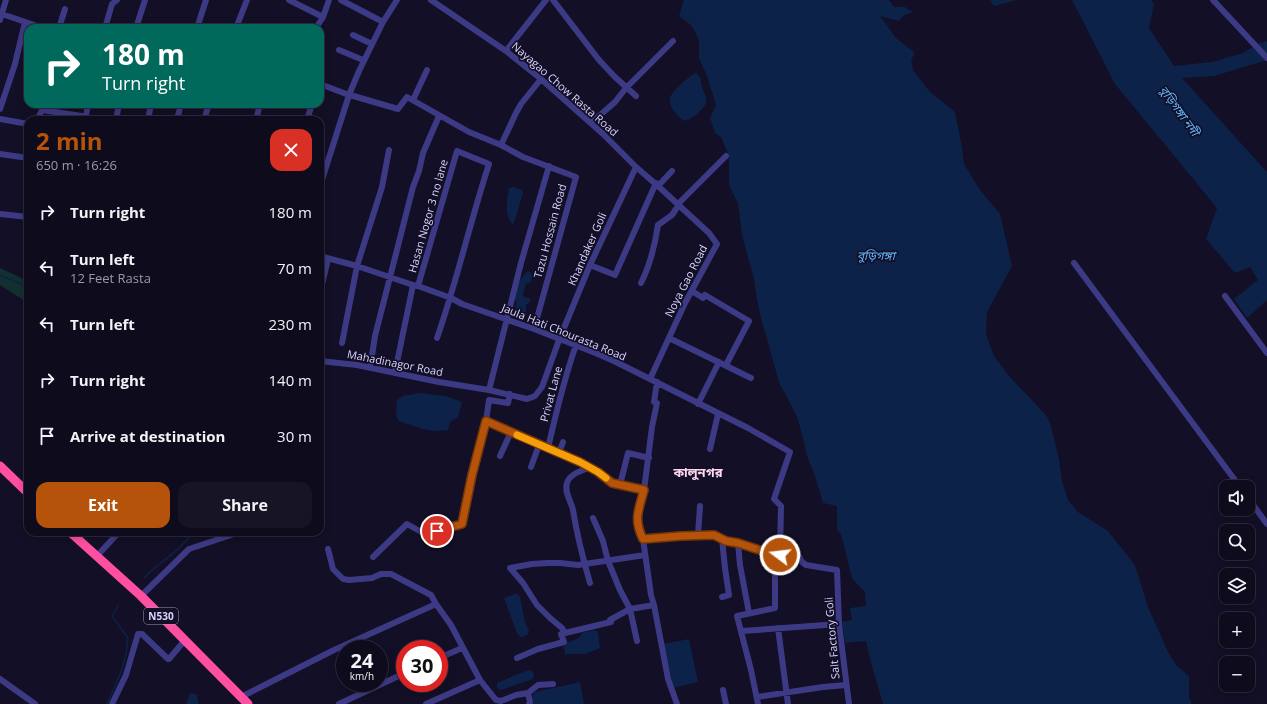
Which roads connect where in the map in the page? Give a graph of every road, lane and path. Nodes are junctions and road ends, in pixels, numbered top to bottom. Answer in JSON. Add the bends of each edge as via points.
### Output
{"nodes":[{"id":1,"x":6,"y":0,"type":"edge"},
{"id":2,"x":117,"y":0,"type":"edge"},
{"id":3,"x":145,"y":0,"type":"edge"},
{"id":4,"x":206,"y":0,"type":"edge"},
{"id":5,"x":247,"y":0,"type":"edge"},
{"id":6,"x":289,"y":0,"type":"edge"},
{"id":7,"x":329,"y":0,"type":"edge"},
{"id":8,"x":341,"y":0,"type":"edge"},
{"id":9,"x":397,"y":0,"type":"edge"},
{"id":10,"x":431,"y":0,"type":"edge"},
{"id":11,"x":546,"y":0,"type":"edge"},
{"id":12,"x":553,"y":0,"type":"edge"},
{"id":13,"x":1213,"y":0,"type":"edge"},
{"id":14,"x":65,"y":9,"type":"dead end"},
{"id":15,"x":1,"y":17,"type":"edge"},
{"id":16,"x":322,"y":17,"type":"junction"},
{"id":17,"x":25,"y":22,"type":"joint"},
{"id":18,"x":383,"y":22,"type":"junction"},
{"id":19,"x":31,"y":24,"type":"edge"},
{"id":20,"x":60,"y":24,"type":"edge"},
{"id":21,"x":106,"y":24,"type":"edge"},
{"id":22,"x":137,"y":24,"type":"edge"},
{"id":23,"x":199,"y":24,"type":"edge"},
{"id":24,"x":238,"y":24,"type":"edge"},
{"id":25,"x":318,"y":24,"type":"edge"},
{"id":26,"x":24,"y":26,"type":"edge"},
{"id":27,"x":353,"y":35,"type":"dead end"},
{"id":28,"x":673,"y":42,"type":"dead end"},
{"id":29,"x":372,"y":44,"type":"junction"},
{"id":30,"x":339,"y":50,"type":"dead end"},
{"id":31,"x":506,"y":51,"type":"junction"},
{"id":32,"x":1267,"y":58,"type":"edge"},
{"id":33,"x":363,"y":60,"type":"junction"},
{"id":34,"x":427,"y":70,"type":"dead end"},
{"id":35,"x":541,"y":80,"type":"junction"},
{"id":36,"x":324,"y":85,"type":"edge"},
{"id":37,"x":626,"y":88,"type":"junction"},
{"id":38,"x":350,"y":95,"type":"junction"},
{"id":39,"x":636,"y":96,"type":"dead end"},
{"id":40,"x":413,"y":100,"type":"junction"},
{"id":41,"x":47,"y":108,"type":"edge"},
{"id":42,"x":87,"y":108,"type":"edge"},
{"id":43,"x":0,"y":109,"type":"edge"},
{"id":44,"x":86,"y":116,"type":"joint"},
{"id":45,"x":439,"y":116,"type":"junction"},
{"id":46,"x":0,"y":119,"type":"edge"},
{"id":47,"x":24,"y":123,"type":"edge"},
{"id":48,"x":592,"y":123,"type":"junction"},
{"id":49,"x":501,"y":145,"type":"junction"},
{"id":50,"x":389,"y":150,"type":"dead end"},
{"id":51,"x":0,"y":154,"type":"edge"},
{"id":52,"x":726,"y":156,"type":"dead end"},
{"id":53,"x":24,"y":157,"type":"edge"},
{"id":54,"x":549,"y":166,"type":"junction"},
{"id":55,"x":636,"y":167,"type":"junction"},
{"id":56,"x":672,"y":171,"type":"dead end"},
{"id":57,"x":324,"y":174,"type":"edge"},
{"id":58,"x":657,"y":184,"type":"junction"},
{"id":59,"x":678,"y":204,"type":"junction"},
{"id":60,"x":3,"y":215,"type":"edge"},
{"id":61,"x":24,"y":217,"type":"edge"},
{"id":62,"x":324,"y":258,"type":"edge"},
{"id":63,"x":328,"y":259,"type":"junction"},
{"id":64,"x":1074,"y":263,"type":"dead end"},
{"id":65,"x":590,"y":265,"type":"junction"},
{"id":66,"x":357,"y":266,"type":"junction"},
{"id":67,"x":324,"y":276,"type":"edge"},
{"id":68,"x":390,"y":278,"type":"junction"},
{"id":69,"x":641,"y":283,"type":"dead end"},
{"id":70,"x":415,"y":285,"type":"junction"},
{"id":71,"x":692,"y":291,"type":"junction"},
{"id":72,"x":1225,"y":296,"type":"dead end"},
{"id":73,"x":451,"y":298,"type":"junction"},
{"id":74,"x":507,"y":319,"type":"junction"},
{"id":75,"x":534,"y":329,"type":"junction"},
{"id":76,"x":438,"y":338,"type":"dead end"},
{"id":77,"x":669,"y":338,"type":"junction"},
{"id":78,"x":559,"y":340,"type":"junction"},
{"id":79,"x":342,"y":343,"type":"dead end"},
{"id":80,"x":576,"y":345,"type":"junction"},
{"id":81,"x":1267,"y":353,"type":"edge"},
{"id":82,"x":324,"y":362,"type":"edge"},
{"id":83,"x":718,"y":362,"type":"junction"},
{"id":84,"x":726,"y":365,"type":"junction"},
{"id":85,"x":370,"y":368,"type":"junction"},
{"id":86,"x":395,"y":372,"type":"junction"},
{"id":87,"x":751,"y":378,"type":"dead end"},
{"id":88,"x":650,"y":379,"type":"junction"},
{"id":89,"x":657,"y":382,"type":"junction"},
{"id":90,"x":489,"y":390,"type":"junction"},
{"id":91,"x":510,"y":394,"type":"junction"},
{"id":92,"x":525,"y":398,"type":"joint"},
{"id":93,"x":698,"y":404,"type":"junction"},
{"id":94,"x":718,"y":414,"type":"junction"},
{"id":95,"x":486,"y":421,"type":"junction"},
{"id":96,"x":511,"y":432,"type":"junction"},
{"id":97,"x":563,"y":442,"type":"dead end"},
{"id":98,"x":539,"y":444,"type":"junction"},
{"id":99,"x":548,"y":448,"type":"junction"},
{"id":100,"x":710,"y":449,"type":"dead end"},
{"id":101,"x":559,"y":454,"type":"junction"},
{"id":102,"x":500,"y":456,"type":"dead end"},
{"id":103,"x":649,"y":458,"type":"junction"},
{"id":104,"x":0,"y":466,"type":"edge"},
{"id":105,"x":531,"y":467,"type":"dead end"},
{"id":106,"x":589,"y":468,"type":"junction"},
{"id":107,"x":1235,"y":480,"type":"edge"},
{"id":108,"x":620,"y":484,"type":"junction"},
{"id":109,"x":24,"y":489,"type":"edge"},
{"id":110,"x":644,"y":490,"type":"junction"},
{"id":111,"x":700,"y":506,"type":"dead end"},
{"id":112,"x":1255,"y":508,"type":"edge"},
{"id":113,"x":593,"y":518,"type":"dead end"},
{"id":114,"x":1267,"y":524,"type":"edge"},
{"id":115,"x":698,"y":535,"type":"junction"},
{"id":116,"x":74,"y":536,"type":"edge"},
{"id":117,"x":115,"y":536,"type":"edge"},
{"id":118,"x":228,"y":536,"type":"edge"},
{"id":119,"x":643,"y":539,"type":"junction"},
{"id":120,"x":722,"y":539,"type":"junction"},
{"id":121,"x":738,"y":543,"type":"junction"},
{"id":122,"x":328,"y":550,"type":"dead end"},
{"id":123,"x":645,"y":555,"type":"junction"},
{"id":124,"x":778,"y":555,"type":"junction"},
{"id":125,"x":97,"y":556,"type":"junction"},
{"id":126,"x":374,"y":557,"type":"dead end"},
{"id":127,"x":608,"y":561,"type":"junction"},
{"id":128,"x":585,"y":564,"type":"junction"},
{"id":129,"x":590,"y":583,"type":"dead end"},
{"id":130,"x":141,"y":596,"type":"junction"},
{"id":131,"x":722,"y":597,"type":"dead end"},
{"id":132,"x":436,"y":604,"type":"junction"},
{"id":133,"x":654,"y":606,"type":"junction"},
{"id":134,"x":630,"y":609,"type":"junction"},
{"id":135,"x":749,"y":613,"type":"junction"},
{"id":136,"x":839,"y":624,"type":"junction"},
{"id":137,"x":778,"y":628,"type":"junction"},
{"id":138,"x":742,"y":631,"type":"junction"},
{"id":139,"x":566,"y":633,"type":"junction"},
{"id":140,"x":185,"y":640,"type":"junction"},
{"id":141,"x":637,"y":641,"type":"dead end"},
{"id":142,"x":462,"y":648,"type":"junction"},
{"id":143,"x":448,"y":654,"type":"edge"},
{"id":144,"x":516,"y":658,"type":"dead end"},
{"id":145,"x":396,"y":677,"type":"edge"},
{"id":146,"x":0,"y":680,"type":"edge"},
{"id":147,"x":480,"y":680,"type":"junction"},
{"id":148,"x":552,"y":684,"type":"dead end"},
{"id":149,"x":846,"y":685,"type":"junction"},
{"id":150,"x":723,"y":690,"type":"dead end"},
{"id":151,"x":787,"y":692,"type":"junction"},
{"id":152,"x":528,"y":693,"type":"junction"},
{"id":153,"x":241,"y":697,"type":"junction"},
{"id":154,"x":757,"y":697,"type":"junction"},
{"id":155,"x":35,"y":704,"type":"edge"},
{"id":156,"x":112,"y":704,"type":"edge"},
{"id":157,"x":248,"y":704,"type":"edge"},
{"id":158,"x":338,"y":704,"type":"edge"},
{"id":159,"x":426,"y":704,"type":"edge"},
{"id":160,"x":529,"y":704,"type":"edge"},
{"id":161,"x":677,"y":704,"type":"edge"},
{"id":162,"x":726,"y":704,"type":"edge"},
{"id":163,"x":758,"y":704,"type":"edge"},
{"id":164,"x":788,"y":704,"type":"edge"},
{"id":165,"x":849,"y":704,"type":"edge"}],
"edges":[{"from":1,"to":15,"type":"street"},
{"from":2,"to":21,"type":"street","via":[[112,4]]},
{"from":3,"to":22,"type":"street"},
{"from":4,"to":23,"type":"street"},
{"from":5,"to":24,"type":"street"},
{"from":6,"to":16,"type":"street"},
{"from":7,"to":16,"type":"street"},
{"from":8,"to":18,"type":"street"},
{"from":9,"to":18,"type":"street"},
{"from":10,"to":31,"type":"street","name":"Nayagao Chow Rasta Road"},
{"from":11,"to":31,"type":"street"},
{"from":12,"to":37,"type":"street","via":[[599,60]]},
{"from":13,"to":32,"type":"street"},
{"from":14,"to":20,"type":"street"},
{"from":15,"to":17,"type":"street"},
{"from":16,"to":25,"type":"street"},
{"from":17,"to":19,"type":"street"},
{"from":18,"to":29,"type":"street"},
{"from":26,"to":43,"type":"street"},
{"from":27,"to":29,"type":"street"},
{"from":28,"to":37,"type":"street"},
{"from":29,"to":33,"type":"street"},
{"from":30,"to":33,"type":"street"},
{"from":31,"to":35,"type":"street","name":"Nayagao Chow Rasta Road"},
{"from":33,"to":38,"type":"street"},
{"from":34,"to":40,"type":"street"},
{"from":35,"to":48,"type":"street","name":"Nayagao Chow Rasta Road"},
{"from":35,"to":49,"type":"street","via":[[521,104]]},
{"from":36,"to":38,"type":"street"},
{"from":37,"to":39,"type":"street"},
{"from":37,"to":48,"type":"street"},
{"from":38,"to":40,"type":"street","via":[[398,109],[407,97]]},
{"from":38,"to":57,"type":"street"},
{"from":40,"to":45,"type":"street","name":"Tazu Hossain Road"},
{"from":41,"to":44,"type":"street"},
{"from":42,"to":44,"type":"street"},
{"from":45,"to":49,"type":"street","name":"Tazu Hossain Road"},
{"from":45,"to":68,"type":"street","via":[[423,152]]},
{"from":46,"to":47,"type":"street"},
{"from":48,"to":55,"type":"street","name":"Nayagao Chow Rasta Road"},
{"from":49,"to":54,"type":"street","name":"Tazu Hossain Road","via":[[523,157]]},
{"from":50,"to":66,"type":"street","via":[[382,187]]},
{"from":51,"to":53,"type":"street"},
{"from":52,"to":59,"type":"street"},
{"from":54,"to":74,"type":"street"},
{"from":54,"to":75,"type":"street","name":"Tazu Hossain Road","via":[[576,177]]},
{"from":55,"to":58,"type":"street","name":"Nayagao Chow Rasta Road"},
{"from":55,"to":65,"type":"street","name":"Khandaker Goli"},
{"from":56,"to":58,"type":"street"},
{"from":58,"to":59,"type":"street","name":"Nayagao Chow Rasta Road"},
{"from":58,"to":65,"type":"street","via":[[615,275]]},
{"from":59,"to":69,"type":"street","via":[[672,215],[658,226],[656,242]]},
{"from":59,"to":71,"type":"street","name":"Noya Gao Road","via":[[717,244]]},
{"from":60,"to":61,"type":"street"},
{"from":62,"to":63,"type":"street","name":"Jaula Hati Chourasta Road"},
{"from":63,"to":66,"type":"street","name":"Jaula Hati Chourasta Road"},
{"from":63,"to":67,"type":"street"},
{"from":64,"to":107,"type":"street"},
{"from":65,"to":78,"type":"street","name":"Khandaker Goli"},
{"from":66,"to":68,"type":"street","name":"Jaula Hati Chourasta Road"},
{"from":66,"to":79,"type":"street"},
{"from":68,"to":70,"type":"street","name":"Jaula Hati Chourasta Road"},
{"from":68,"to":85,"type":"street","via":[[375,336]]},
{"from":70,"to":73,"type":"street","name":"Jaula Hati Chourasta Road"},
{"from":70,"to":73,"type":"street","name":"Hasan Nogor 3 no lane","via":[[456,152],[489,164]]},
{"from":70,"to":86,"type":"street","name":"Hasan Nogor 3 no lane"},
{"from":71,"to":77,"type":"street","name":"Noya Gao Road"},
{"from":71,"to":84,"type":"street","via":[[703,298],[705,295],[749,321]]},
{"from":72,"to":81,"type":"street"},
{"from":73,"to":74,"type":"street","name":"Jaula Hati Chourasta Road"},
{"from":73,"to":76,"type":"street"},
{"from":74,"to":75,"type":"street","name":"Jaula Hati Chourasta Road"},
{"from":74,"to":90,"type":"street"},
{"from":75,"to":78,"type":"street","name":"Jaula Hati Chourasta Road"},
{"from":77,"to":83,"type":"street"},
{"from":77,"to":88,"type":"street","name":"Noya Gao Road"},
{"from":78,"to":80,"type":"street","name":"Jaula Hati Chourasta Road"},
{"from":78,"to":92,"type":"street","name":"Khandaker Goli","via":[[542,387],[535,396]]},
{"from":80,"to":88,"type":"street","name":"Jaula Hati Chourasta Road"},
{"from":80,"to":99,"type":"street","name":"Privat Lane"},
{"from":82,"to":85,"type":"street","name":"Mahadinagor Road"},
{"from":83,"to":84,"type":"street"},
{"from":83,"to":93,"type":"street"},
{"from":84,"to":87,"type":"street"},
{"from":85,"to":86,"type":"street","name":"Mahadinagor Road"},
{"from":86,"to":90,"type":"street","name":"Mahadinagor Road"},
{"from":88,"to":89,"type":"street","name":"Jaula Hati Chourasta Road"},
{"from":89,"to":93,"type":"street","name":"Jaula Hati Chourasta Road"},
{"from":89,"to":103,"type":"street","via":[[654,402],[657,403]]},
{"from":90,"to":91,"type":"street","name":"Mahadinagor Road"},
{"from":91,"to":92,"type":"street","name":"Mahadinagor Road"},
{"from":91,"to":95,"type":"street","via":[[508,403],[489,400]]},
{"from":93,"to":94,"type":"street","name":"Jaula Hati Chourasta Road"},
{"from":94,"to":100,"type":"street"},
{"from":94,"to":124,"type":"street","name":"Jaula Hati Chourasta Road","via":[[790,452],[774,499],[781,506]]},
{"from":95,"to":96,"type":"street"},
{"from":95,"to":126,"type":"street","via":[[462,524],[425,534],[407,524]]},
{"from":96,"to":98,"type":"street"},
{"from":96,"to":102,"type":"street"},
{"from":97,"to":101,"type":"street"},
{"from":98,"to":99,"type":"street"},
{"from":98,"to":105,"type":"street"},
{"from":99,"to":101,"type":"street"},
{"from":101,"to":106,"type":"street"},
{"from":103,"to":108,"type":"street","via":[[628,453]]},
{"from":103,"to":110,"type":"street"},
{"from":104,"to":109,"type":"highway"},
{"from":106,"to":108,"type":"street","via":[[612,483]]},
{"from":106,"to":128,"type":"street","via":[[573,475],[566,484]]},
{"from":108,"to":110,"type":"street"},
{"from":110,"to":119,"type":"street","via":[[637,517],[638,530]]},
{"from":111,"to":115,"type":"street"},
{"from":112,"to":114,"type":"street"},
{"from":113,"to":127,"type":"street"},
{"from":115,"to":119,"type":"street"},
{"from":115,"to":120,"type":"street","via":[[714,535]]},
{"from":116,"to":125,"type":"highway","number":"N530"},
{"from":117,"to":125,"type":"street"},
{"from":118,"to":130,"type":"street","via":[[188,549]]},
{"from":119,"to":123,"type":"street"},
{"from":120,"to":121,"type":"street"},
{"from":120,"to":131,"type":"street","via":[[729,595]]},
{"from":121,"to":124,"type":"street"},
{"from":121,"to":135,"type":"street"},
{"from":122,"to":132,"type":"street","via":[[333,569],[342,579],[372,578],[381,574],[391,574],[431,595]]},
{"from":123,"to":127,"type":"street"},
{"from":123,"to":133,"type":"street"},
{"from":124,"to":135,"type":"street","via":[[775,608]]},
{"from":124,"to":136,"type":"street","name":"Salt Factory Goli","via":[[798,556],[806,565],[838,570]]},
{"from":125,"to":130,"type":"highway","number":"N530"},
{"from":127,"to":128,"type":"street"},
{"from":127,"to":134,"type":"street"},
{"from":128,"to":129,"type":"street"},
{"from":128,"to":139,"type":"street","via":[[548,563],[510,568],[524,583],[537,604]]},
{"from":130,"to":140,"type":"highway","number":"N530"},
{"from":132,"to":142,"type":"street","via":[[451,625]]},
{"from":132,"to":153,"type":"street","via":[[334,650]]},
{"from":133,"to":134,"type":"street"},
{"from":133,"to":161,"type":"street","via":[[668,679]]},
{"from":134,"to":139,"type":"street","via":[[610,620],[611,622]]},
{"from":134,"to":141,"type":"street"},
{"from":135,"to":138,"type":"street","via":[[737,616]]},
{"from":136,"to":137,"type":"street"},
{"from":136,"to":149,"type":"street","name":"Salt Factory Goli"},
{"from":137,"to":138,"type":"street"},
{"from":137,"to":151,"type":"street"},
{"from":138,"to":154,"type":"street"},
{"from":139,"to":144,"type":"street","via":[[561,634],[564,642]]},
{"from":140,"to":153,"type":"highway","number":"N530"},
{"from":140,"to":156,"type":"street","via":[[168,659],[142,634],[138,634],[126,676]]},
{"from":142,"to":143,"type":"street"},
{"from":142,"to":147,"type":"street"},
{"from":145,"to":158,"type":"street"},
{"from":146,"to":155,"type":"street"},
{"from":147,"to":152,"type":"street","via":[[496,700],[501,701]]},
{"from":147,"to":159,"type":"street"},
{"from":148,"to":152,"type":"street","via":[[538,685]]},
{"from":149,"to":151,"type":"street"},
{"from":149,"to":165,"type":"street","name":"Salt Factory Goli"},
{"from":150,"to":162,"type":"street"},
{"from":151,"to":154,"type":"street"},
{"from":151,"to":164,"type":"street"},
{"from":152,"to":160,"type":"street"},
{"from":153,"to":157,"type":"highway","number":"N530"},
{"from":154,"to":163,"type":"street"}]}
